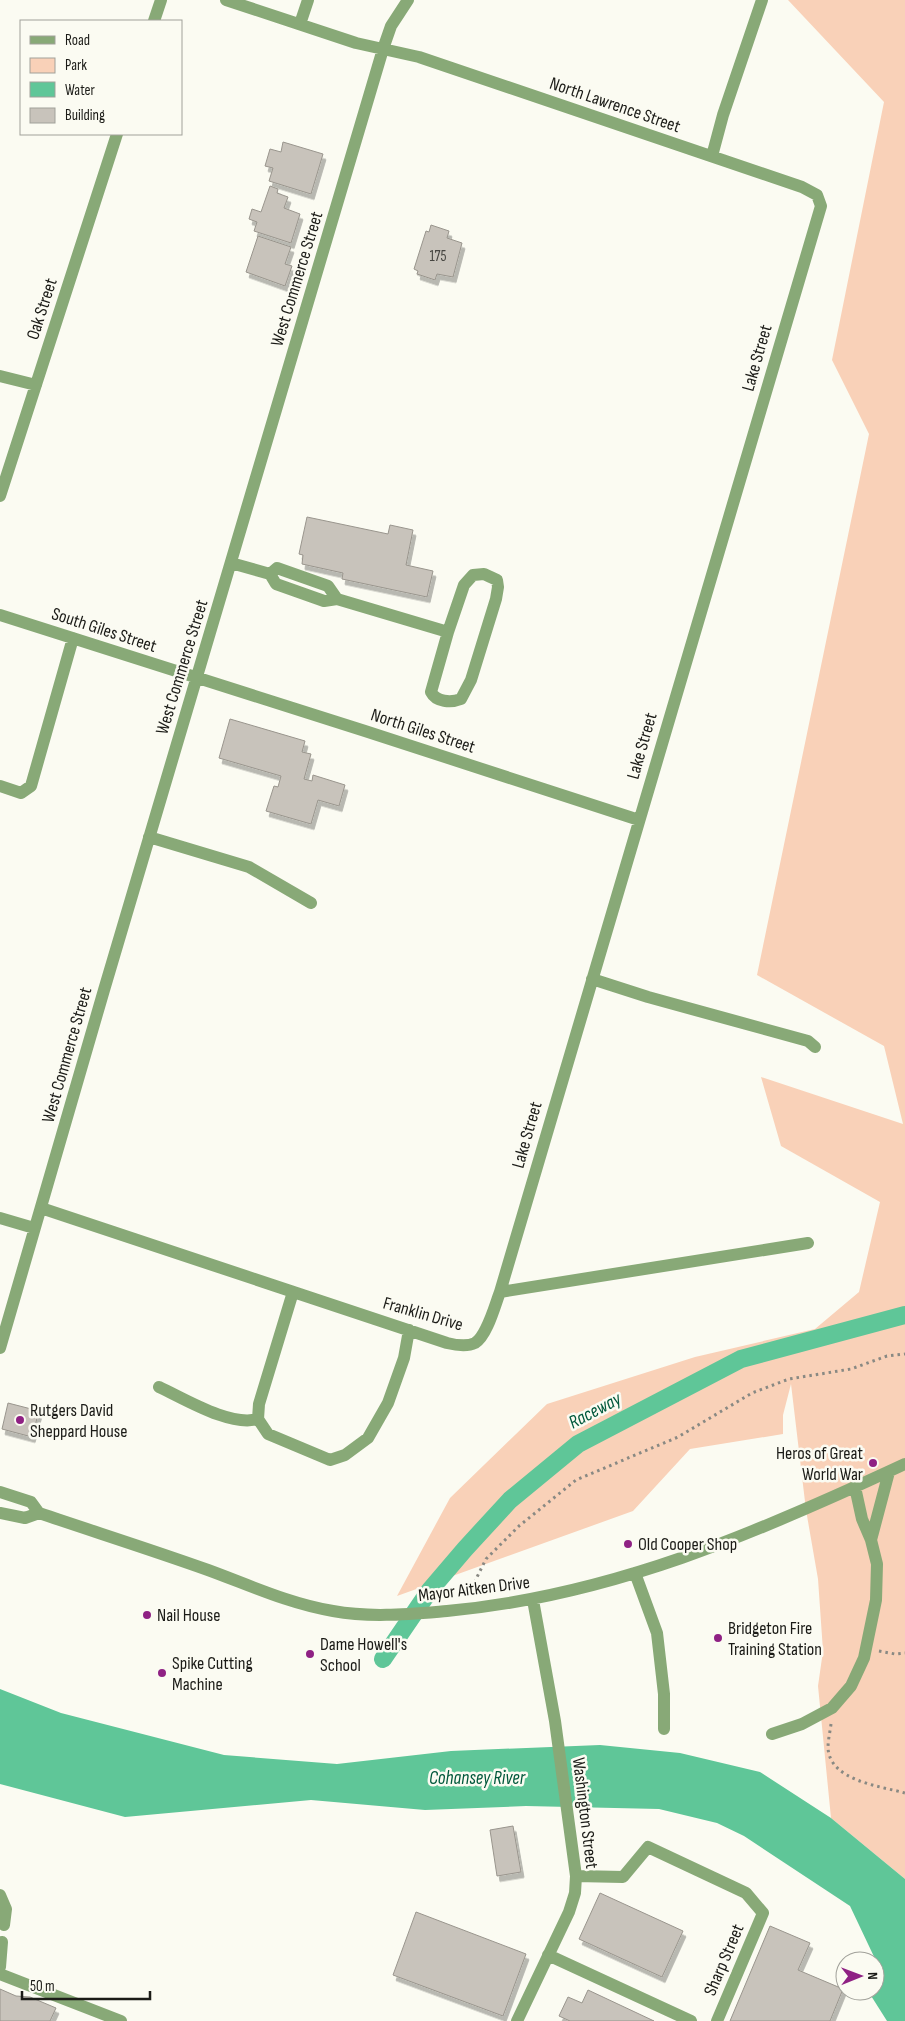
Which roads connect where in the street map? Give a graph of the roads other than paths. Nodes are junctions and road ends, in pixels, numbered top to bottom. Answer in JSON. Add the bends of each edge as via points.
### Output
{"nodes":[{"id":1,"x":161,"y":0,"type":"edge"},
{"id":2,"x":226,"y":0,"type":"edge"},
{"id":3,"x":308,"y":0,"type":"edge"},
{"id":4,"x":408,"y":0,"type":"edge"},
{"id":5,"x":762,"y":0,"type":"edge"},
{"id":6,"x":154,"y":20,"type":"edge"},
{"id":7,"x":300,"y":24,"type":"junction"},
{"id":8,"x":383,"y":49,"type":"junction"},
{"id":9,"x":117,"y":135,"type":"edge"},
{"id":10,"x":712,"y":156,"type":"junction"},
{"id":11,"x":820,"y":211,"type":"joint"},
{"id":12,"x":0,"y":376,"type":"edge"},
{"id":13,"x":36,"y":385,"type":"junction"},
{"id":14,"x":0,"y":496,"type":"edge"},
{"id":15,"x":231,"y":563,"type":"junction"},
{"id":16,"x":270,"y":574,"type":"junction"},
{"id":17,"x":298,"y":576,"type":"junction"},
{"id":18,"x":294,"y":590,"type":"junction"},
{"id":19,"x":337,"y":599,"type":"junction"},
{"id":20,"x":0,"y":615,"type":"edge"},
{"id":21,"x":448,"y":632,"type":"junction"},
{"id":22,"x":73,"y":638,"type":"junction"},
{"id":23,"x":197,"y":678,"type":"junction"},
{"id":24,"x":0,"y":786,"type":"edge"},
{"id":25,"x":639,"y":820,"type":"junction"},
{"id":26,"x":149,"y":837,"type":"junction"},
{"id":27,"x":310,"y":903,"type":"dead end"},
{"id":28,"x":592,"y":978,"type":"junction"},
{"id":29,"x":815,"y":1047,"type":"dead end"},
{"id":30,"x":41,"y":1208,"type":"junction"},
{"id":31,"x":0,"y":1218,"type":"edge"},
{"id":32,"x":34,"y":1228,"type":"junction"},
{"id":33,"x":808,"y":1243,"type":"dead end"},
{"id":34,"x":293,"y":1292,"type":"junction"},
{"id":35,"x":500,"y":1292,"type":"junction"},
{"id":36,"x":409,"y":1330,"type":"junction"},
{"id":37,"x":0,"y":1348,"type":"edge"},
{"id":38,"x":159,"y":1387,"type":"dead end"},
{"id":39,"x":258,"y":1419,"type":"junction"},
{"id":40,"x":905,"y":1464,"type":"edge"},
{"id":41,"x":888,"y":1472,"type":"junction"},
{"id":42,"x":855,"y":1487,"type":"junction"},
{"id":43,"x":0,"y":1492,"type":"edge"},
{"id":44,"x":0,"y":1513,"type":"edge"},
{"id":45,"x":39,"y":1513,"type":"junction"},
{"id":46,"x":871,"y":1540,"type":"junction"},
{"id":47,"x":635,"y":1573,"type":"junction"},
{"id":48,"x":532,"y":1600,"type":"junction"},
{"id":49,"x":664,"y":1729,"type":"dead end"},
{"id":50,"x":772,"y":1734,"type":"dead end"},
{"id":51,"x":576,"y":1876,"type":"junction"},
{"id":52,"x":0,"y":1895,"type":"edge"},
{"id":53,"x":4,"y":1925,"type":"dead end"},
{"id":54,"x":2,"y":1942,"type":"dead end"},
{"id":55,"x":548,"y":1955,"type":"junction"},
{"id":56,"x":0,"y":1967,"type":"edge"},
{"id":57,"x":0,"y":1974,"type":"edge"},
{"id":58,"x":121,"y":2021,"type":"edge"},
{"id":59,"x":517,"y":2021,"type":"edge"},
{"id":60,"x":691,"y":2021,"type":"edge"},
{"id":61,"x":717,"y":2021,"type":"edge"}],
"edges":[{"from":1,"to":6,"type":"street"},
{"from":2,"to":7,"type":"street","name":"North Lawrence Street"},
{"from":3,"to":7,"type":"street"},
{"from":4,"to":8,"type":"street","name":"West Commerce Street","via":[[391,26]]},
{"from":5,"to":10,"type":"street"},
{"from":7,"to":8,"type":"street","name":"North Lawrence Street"},
{"from":8,"to":10,"type":"street","name":"North Lawrence Street","via":[[419,57]]},
{"from":8,"to":15,"type":"street","name":"West Commerce Street"},
{"from":9,"to":13,"type":"street","name":"Oak Street"},
{"from":10,"to":11,"type":"street","name":"North Lawrence Street","via":[[812,191],[820,201]]},
{"from":11,"to":25,"type":"street","name":"Lake Street"},
{"from":12,"to":13,"type":"street"},
{"from":13,"to":14,"type":"street","name":"Oak Street"},
{"from":15,"to":16,"type":"street"},
{"from":15,"to":23,"type":"street","name":"West Commerce Street"},
{"from":16,"to":17,"type":"street","via":[[277,568]]},
{"from":16,"to":18,"type":"street","via":[[276,584]]},
{"from":17,"to":18,"type":"street"},
{"from":17,"to":19,"type":"street","via":[[328,586]]},
{"from":18,"to":19,"type":"street","via":[[324,601]]},
{"from":19,"to":21,"type":"street"},
{"from":20,"to":22,"type":"street","name":"South Giles Street"},
{"from":21,"to":21,"type":"street","via":[[431,692],[441,700],[455,702],[461,699],[471,680],[496,599],[497,580],[484,574],[473,575],[464,585]]},
{"from":22,"to":23,"type":"street","name":"South Giles Street"},
{"from":22,"to":24,"type":"street","via":[[31,786],[21,793]]},
{"from":23,"to":25,"type":"street","name":"North Giles Street"},
{"from":23,"to":26,"type":"street","name":"West Commerce Street"},
{"from":25,"to":28,"type":"street","name":"Lake Street"},
{"from":26,"to":27,"type":"street","via":[[249,867]]},
{"from":26,"to":30,"type":"street","name":"West Commerce Street"},
{"from":28,"to":29,"type":"street","via":[[648,997],[808,1041]]},
{"from":28,"to":35,"type":"street","name":"Lake Street"},
{"from":30,"to":32,"type":"street","name":"West Commerce Street"},
{"from":30,"to":34,"type":"street","name":"Franklin Drive"},
{"from":31,"to":32,"type":"street"},
{"from":32,"to":37,"type":"street","name":"West Commerce Street"},
{"from":33,"to":35,"type":"street"},
{"from":34,"to":36,"type":"street","name":"Franklin Drive"},
{"from":34,"to":39,"type":"street","via":[[259,1404]]},
{"from":35,"to":36,"type":"street","name":"Franklin Drive","via":[[491,1317],[476,1342],[456,1345]]},
{"from":36,"to":39,"type":"street","via":[[404,1358],[388,1403],[368,1438],[345,1455],[330,1460],[308,1452],[268,1434]]},
{"from":38,"to":39,"type":"street","via":[[228,1417],[248,1422]]},
{"from":40,"to":41,"type":"street","name":"Mayor Aitken Drive"},
{"from":41,"to":42,"type":"street","name":"Mayor Aitken Drive"},
{"from":41,"to":46,"type":"street"},
{"from":42,"to":46,"type":"street","via":[[862,1519]]},
{"from":42,"to":47,"type":"street","name":"Mayor Aitken Drive","via":[[791,1517],[696,1554]]},
{"from":43,"to":45,"type":"street","name":"Mayor Aitken Drive","via":[[31,1502]]},
{"from":44,"to":45,"type":"street","name":"Mayor Aitken Drive","via":[[25,1518]]},
{"from":45,"to":48,"type":"street","name":"Mayor Aitken Drive","via":[[316,1608],[356,1614],[401,1614],[472,1609]]},
{"from":46,"to":50,"type":"street","via":[[877,1564],[876,1600],[864,1658],[850,1686],[832,1708],[802,1724]]},
{"from":47,"to":48,"type":"street","name":"Mayor Aitken Drive"},
{"from":47,"to":49,"type":"street","via":[[657,1633],[664,1694]]},
{"from":48,"to":51,"type":"street","name":"Washington Street","via":[[555,1721]]},
{"from":51,"to":55,"type":"street","name":"Washington Street","via":[[569,1912]]},
{"from":51,"to":61,"type":"street","name":"Sharp Street","via":[[623,1877],[648,1846],[746,1893],[763,1913]]},
{"from":52,"to":53,"type":"street","via":[[6,1909]]},
{"from":54,"to":56,"type":"street"},
{"from":55,"to":59,"type":"street","name":"Washington Street"},
{"from":55,"to":60,"type":"street"},
{"from":57,"to":58,"type":"street"}]}
